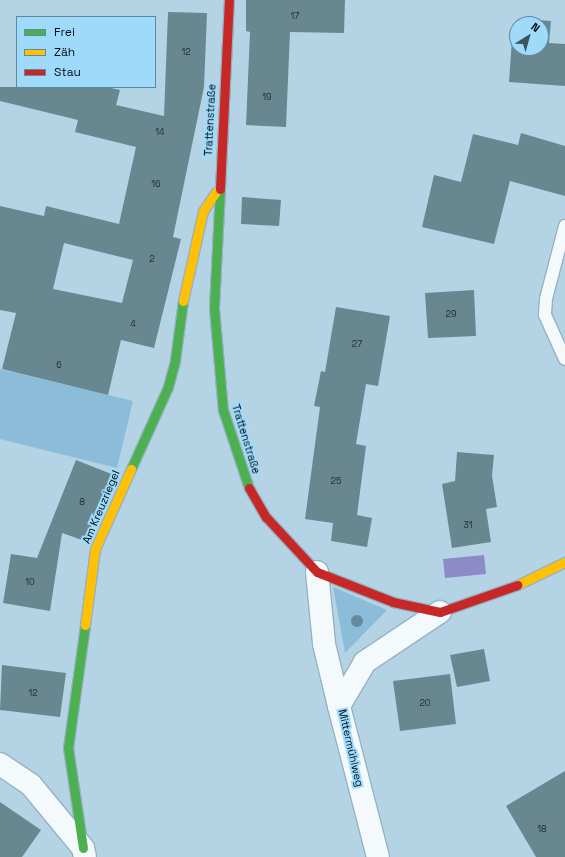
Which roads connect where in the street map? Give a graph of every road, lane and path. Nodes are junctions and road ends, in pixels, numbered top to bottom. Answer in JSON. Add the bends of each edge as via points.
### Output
{"nodes":[{"id":1,"x":228,"y":0,"type":"edge"},
{"id":2,"x":218,"y":190,"type":"junction"},
{"id":3,"x":565,"y":226,"type":"edge"},
{"id":4,"x":565,"y":359,"type":"edge"},
{"id":5,"x":565,"y":562,"type":"edge"},
{"id":6,"x":317,"y":572,"type":"junction"},
{"id":7,"x":440,"y":612,"type":"junction"},
{"id":8,"x":340,"y":706,"type":"junction"},
{"id":9,"x":0,"y":764,"type":"edge"},
{"id":10,"x":84,"y":852,"type":"edge"},
{"id":11,"x":378,"y":857,"type":"edge"}],
"edges":[{"from":1,"to":2,"type":"street","name":"Trattenstraße"},
{"from":2,"to":6,"type":"street","name":"Trattenstraße","via":[[214,308],[223,410],[248,486],[266,517]]},
{"from":2,"to":10,"type":"street","name":"Am Kreuzriegel","via":[[204,210],[184,296],[168,387],[95,549],[68,748]]},
{"from":3,"to":4,"type":"lane","via":[[546,299],[545,315]]},
{"from":5,"to":7,"type":"street","via":[[526,582]]},
{"from":6,"to":7,"type":"street","name":"Trattenstraße","via":[[394,602]]},
{"from":6,"to":8,"type":"street","via":[[324,644]]},
{"from":7,"to":8,"type":"street","name":"Mittermühlweg","via":[[365,662]]},
{"from":8,"to":11,"type":"street","name":"Mittermühlweg"},
{"from":9,"to":10,"type":"street","via":[[30,785]]}]}
